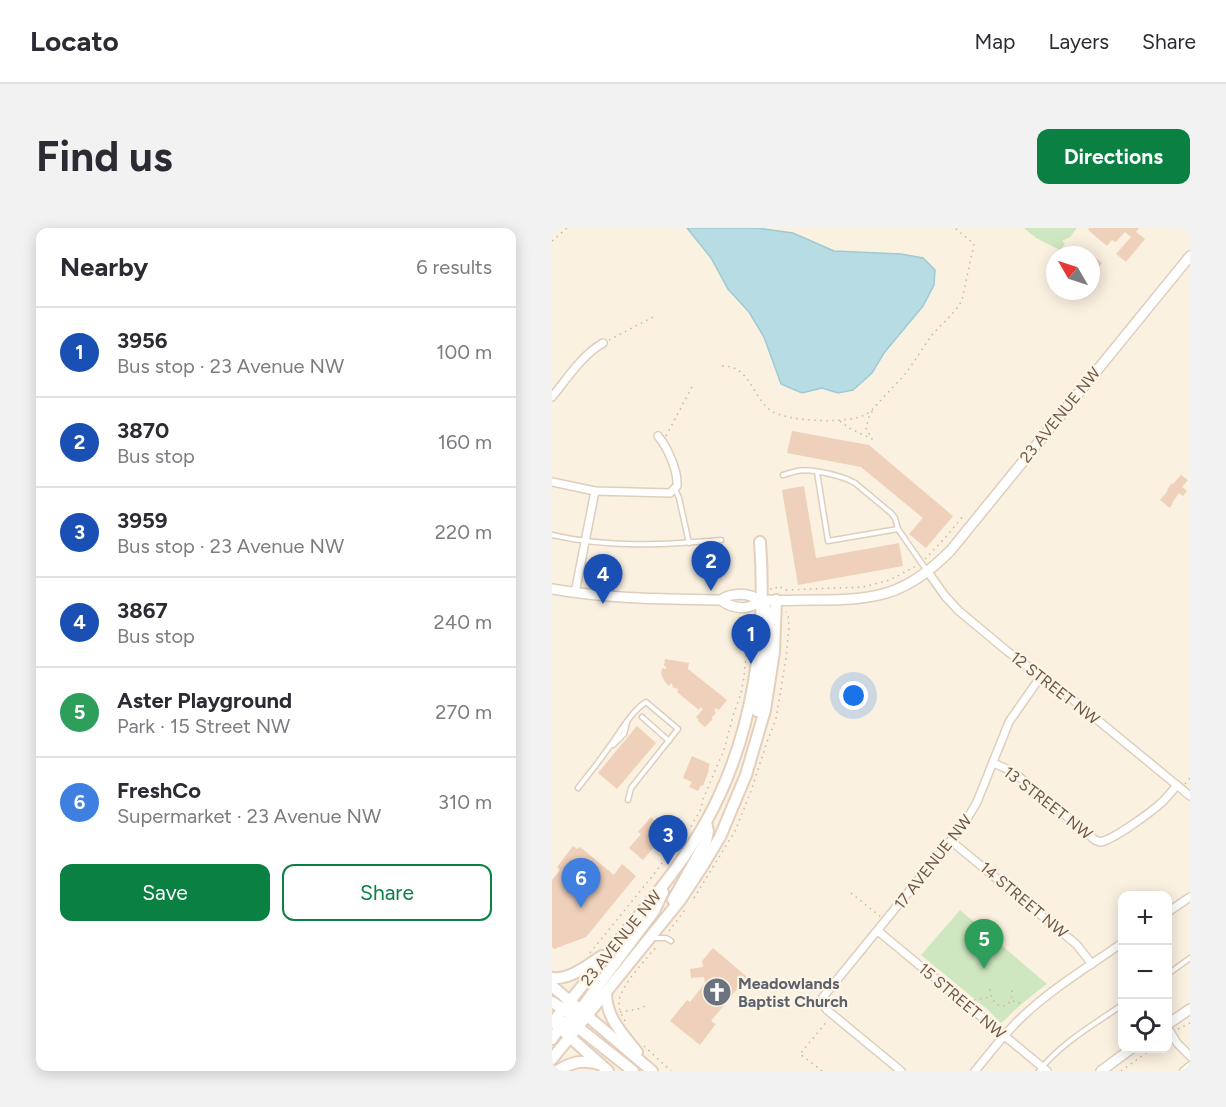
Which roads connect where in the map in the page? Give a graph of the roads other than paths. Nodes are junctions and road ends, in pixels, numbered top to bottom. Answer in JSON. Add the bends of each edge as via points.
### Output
{"nodes":[{"id":1,"x":1190,"y":256,"type":"edge"},
{"id":2,"x":603,"y":343,"type":"road end"},
{"id":3,"x":552,"y":397,"type":"edge"},
{"id":4,"x":660,"y":439,"type":"road end"},
{"id":5,"x":817,"y":472,"type":"junction"},
{"id":6,"x":783,"y":475,"type":"dead end"},
{"id":7,"x":552,"y":482,"type":"edge"},
{"id":8,"x":675,"y":489,"type":"junction"},
{"id":9,"x":595,"y":491,"type":"junction"},
{"id":10,"x":898,"y":529,"type":"junction"},
{"id":11,"x":552,"y":535,"type":"edge"},
{"id":12,"x":721,"y":540,"type":"dead end"},
{"id":13,"x":585,"y":542,"type":"junction"},
{"id":14,"x":760,"y":542,"type":"dead end"},
{"id":15,"x":689,"y":543,"type":"junction"},
{"id":16,"x":928,"y":572,"type":"junction"},
{"id":17,"x":552,"y":589,"type":"edge"},
{"id":18,"x":575,"y":593,"type":"junction"},
{"id":19,"x":776,"y":595,"type":"junction"},
{"id":20,"x":760,"y":600,"type":"junction"},
{"id":21,"x":1041,"y":676,"type":"junction"},
{"id":22,"x":642,"y":717,"type":"dead end"},
{"id":23,"x":669,"y":741,"type":"junction"},
{"id":24,"x":993,"y":763,"type":"junction"},
{"id":25,"x":748,"y":770,"type":"junction"},
{"id":26,"x":1181,"y":785,"type":"junction"},
{"id":27,"x":578,"y":788,"type":"dead end"},
{"id":28,"x":1190,"y":796,"type":"edge"},
{"id":29,"x":628,"y":800,"type":"dead end"},
{"id":30,"x":706,"y":822,"type":"junction"},
{"id":31,"x":951,"y":841,"type":"junction"},
{"id":32,"x":670,"y":876,"type":"junction"},
{"id":33,"x":1190,"y":897,"type":"edge"},
{"id":34,"x":1172,"y":909,"type":"edge"},
{"id":35,"x":662,"y":922,"type":"junction"},
{"id":36,"x":878,"y":931,"type":"junction"},
{"id":37,"x":647,"y":941,"type":"junction"},
{"id":38,"x":671,"y":941,"type":"dead end"},
{"id":39,"x":1119,"y":945,"type":"edge"},
{"id":40,"x":611,"y":950,"type":"junction"},
{"id":41,"x":1190,"y":958,"type":"edge"},
{"id":42,"x":1092,"y":964,"type":"junction"},
{"id":43,"x":1172,"y":971,"type":"edge"},
{"id":44,"x":552,"y":978,"type":"edge"},
{"id":45,"x":552,"y":986,"type":"edge"},
{"id":46,"x":606,"y":992,"type":"junction"},
{"id":47,"x":552,"y":1002,"type":"edge"},
{"id":48,"x":1118,"y":1008,"type":"edge"},
{"id":49,"x":1190,"y":1009,"type":"edge"},
{"id":50,"x":567,"y":1018,"type":"edge"},
{"id":51,"x":1172,"y":1022,"type":"edge"},
{"id":52,"x":1172,"y":1034,"type":"edge"},
{"id":53,"x":1004,"y":1035,"type":"junction"},
{"id":54,"x":570,"y":1037,"type":"junction"},
{"id":55,"x":552,"y":1039,"type":"edge"},
{"id":56,"x":1125,"y":1053,"type":"edge"},
{"id":57,"x":1190,"y":1056,"type":"edge"},
{"id":58,"x":552,"y":1059,"type":"edge"},
{"id":59,"x":1190,"y":1064,"type":"edge"},
{"id":60,"x":605,"y":1068,"type":"edge"},
{"id":61,"x":1043,"y":1070,"type":"edge"},
{"id":62,"x":557,"y":1071,"type":"edge"},
{"id":63,"x":633,"y":1071,"type":"edge"},
{"id":64,"x":652,"y":1071,"type":"edge"},
{"id":65,"x":901,"y":1071,"type":"edge"},
{"id":66,"x":975,"y":1071,"type":"edge"},
{"id":67,"x":1101,"y":1071,"type":"edge"},
{"id":68,"x":1182,"y":1071,"type":"edge"}],
"edges":[{"from":1,"to":16,"type":"street","name":"23 AVENUE NW","via":[[951,550]]},
{"from":2,"to":3,"type":"street","via":[[588,354]]},
{"from":4,"to":8,"type":"street","via":[[677,479]]},
{"from":5,"to":6,"type":"lane","via":[[799,470]]},
{"from":5,"to":10,"type":"lane","via":[[855,483],[891,513]]},
{"from":5,"to":10,"type":"lane","via":[[828,541]]},
{"from":7,"to":9,"type":"street"},
{"from":8,"to":9,"type":"street","via":[[670,493]]},
{"from":8,"to":15,"type":"lane"},
{"from":9,"to":13,"type":"street"},
{"from":10,"to":16,"type":"lane"},
{"from":11,"to":13,"type":"lane"},
{"from":12,"to":15,"type":"lane"},
{"from":13,"to":15,"type":"lane"},
{"from":13,"to":18,"type":"street"},
{"from":14,"to":20,"type":"main road","name":"23 AVENUE NW"},
{"from":16,"to":19,"type":"street","name":"23 AVENUE NW","via":[[897,590],[873,597],[833,600]]},
{"from":16,"to":21,"type":"street","name":"12 STREET NW","via":[[959,611]]},
{"from":17,"to":18,"type":"street","name":"23 AVENUE NW"},
{"from":18,"to":20,"type":"street","name":"23 AVENUE NW","via":[[721,600],[727,605],[746,607]]},
{"from":19,"to":20,"type":"street","name":"23 AVENUE NW"},
{"from":19,"to":25,"type":"main road","name":"23 AVENUE NW","via":[[770,684]]},
{"from":20,"to":25,"type":"main road","via":[[767,610],[767,643]]},
{"from":20,"to":30,"type":"main road","name":"23 AVENUE NW","via":[[757,660],[747,714]]},
{"from":21,"to":24,"type":"street","name":"17 AVENUE NW","via":[[1009,722]]},
{"from":21,"to":26,"type":"street","name":"12 STREET NW"},
{"from":22,"to":23,"type":"lane"},
{"from":23,"to":27,"type":"lane","via":[[678,729],[646,702]]},
{"from":23,"to":29,"type":"lane","via":[[630,788]]},
{"from":24,"to":26,"type":"street","name":"13 STREET NW","via":[[1017,775],[1095,840],[1103,842],[1157,807]]},
{"from":24,"to":31,"type":"street","name":"17 AVENUE NW","via":[[974,809]]},
{"from":25,"to":35,"type":"main road","name":"23 AVENUE NW","via":[[711,852]]},
{"from":26,"to":28,"type":"street","name":"12 STREET NW"},
{"from":30,"to":32,"type":"main road","name":"23 AVENUE NW"},
{"from":30,"to":35,"type":"main road","via":[[706,841]]},
{"from":31,"to":36,"type":"street","name":"17 AVENUE NW"},
{"from":31,"to":42,"type":"street","name":"14 STREET NW","via":[[1076,944]]},
{"from":32,"to":40,"type":"main road","name":"23 AVENUE NW"},
{"from":32,"to":50,"type":"main road","via":[[654,911]]},
{"from":33,"to":34,"type":"street"},
{"from":35,"to":37,"type":"main road","name":"23 AVENUE NW"},
{"from":36,"to":53,"type":"street","name":"15 STREET NW"},
{"from":36,"to":65,"type":"street","name":"17 AVENUE NW","via":[[825,994],[823,1004]]},
{"from":37,"to":38,"type":"lane","via":[[658,937]]},
{"from":37,"to":46,"type":"main road","name":"23 AVENUE NW"},
{"from":39,"to":42,"type":"street"},
{"from":40,"to":44,"type":"main road","via":[[565,978]]},
{"from":40,"to":50,"type":"main road","name":"23 AVENUE NW"},
{"from":41,"to":43,"type":"lane"},
{"from":42,"to":53,"type":"street","via":[[1036,1004]]},
{"from":45,"to":50,"type":"main road"},
{"from":46,"to":50,"type":"main road","name":"23 AVENUE NW"},
{"from":46,"to":64,"type":"main road","via":[[611,1016]]},
{"from":47,"to":50,"type":"main road"},
{"from":48,"to":61,"type":"lane","via":[[1066,1043]]},
{"from":49,"to":51,"type":"street"},
{"from":50,"to":54,"type":"main road"},
{"from":50,"to":55,"type":"main road"},
{"from":50,"to":63,"type":"main road"},
{"from":50,"to":64,"type":"main road"},
{"from":52,"to":57,"type":"street"},
{"from":53,"to":61,"type":"street","name":"15 STREET NW"},
{"from":53,"to":66,"type":"street"},
{"from":54,"to":58,"type":"main road"},
{"from":54,"to":60,"type":"main road"},
{"from":56,"to":67,"type":"street"},
{"from":59,"to":68,"type":"lane"},
{"from":60,"to":62,"type":"main road","via":[[577,1061]]}]}
